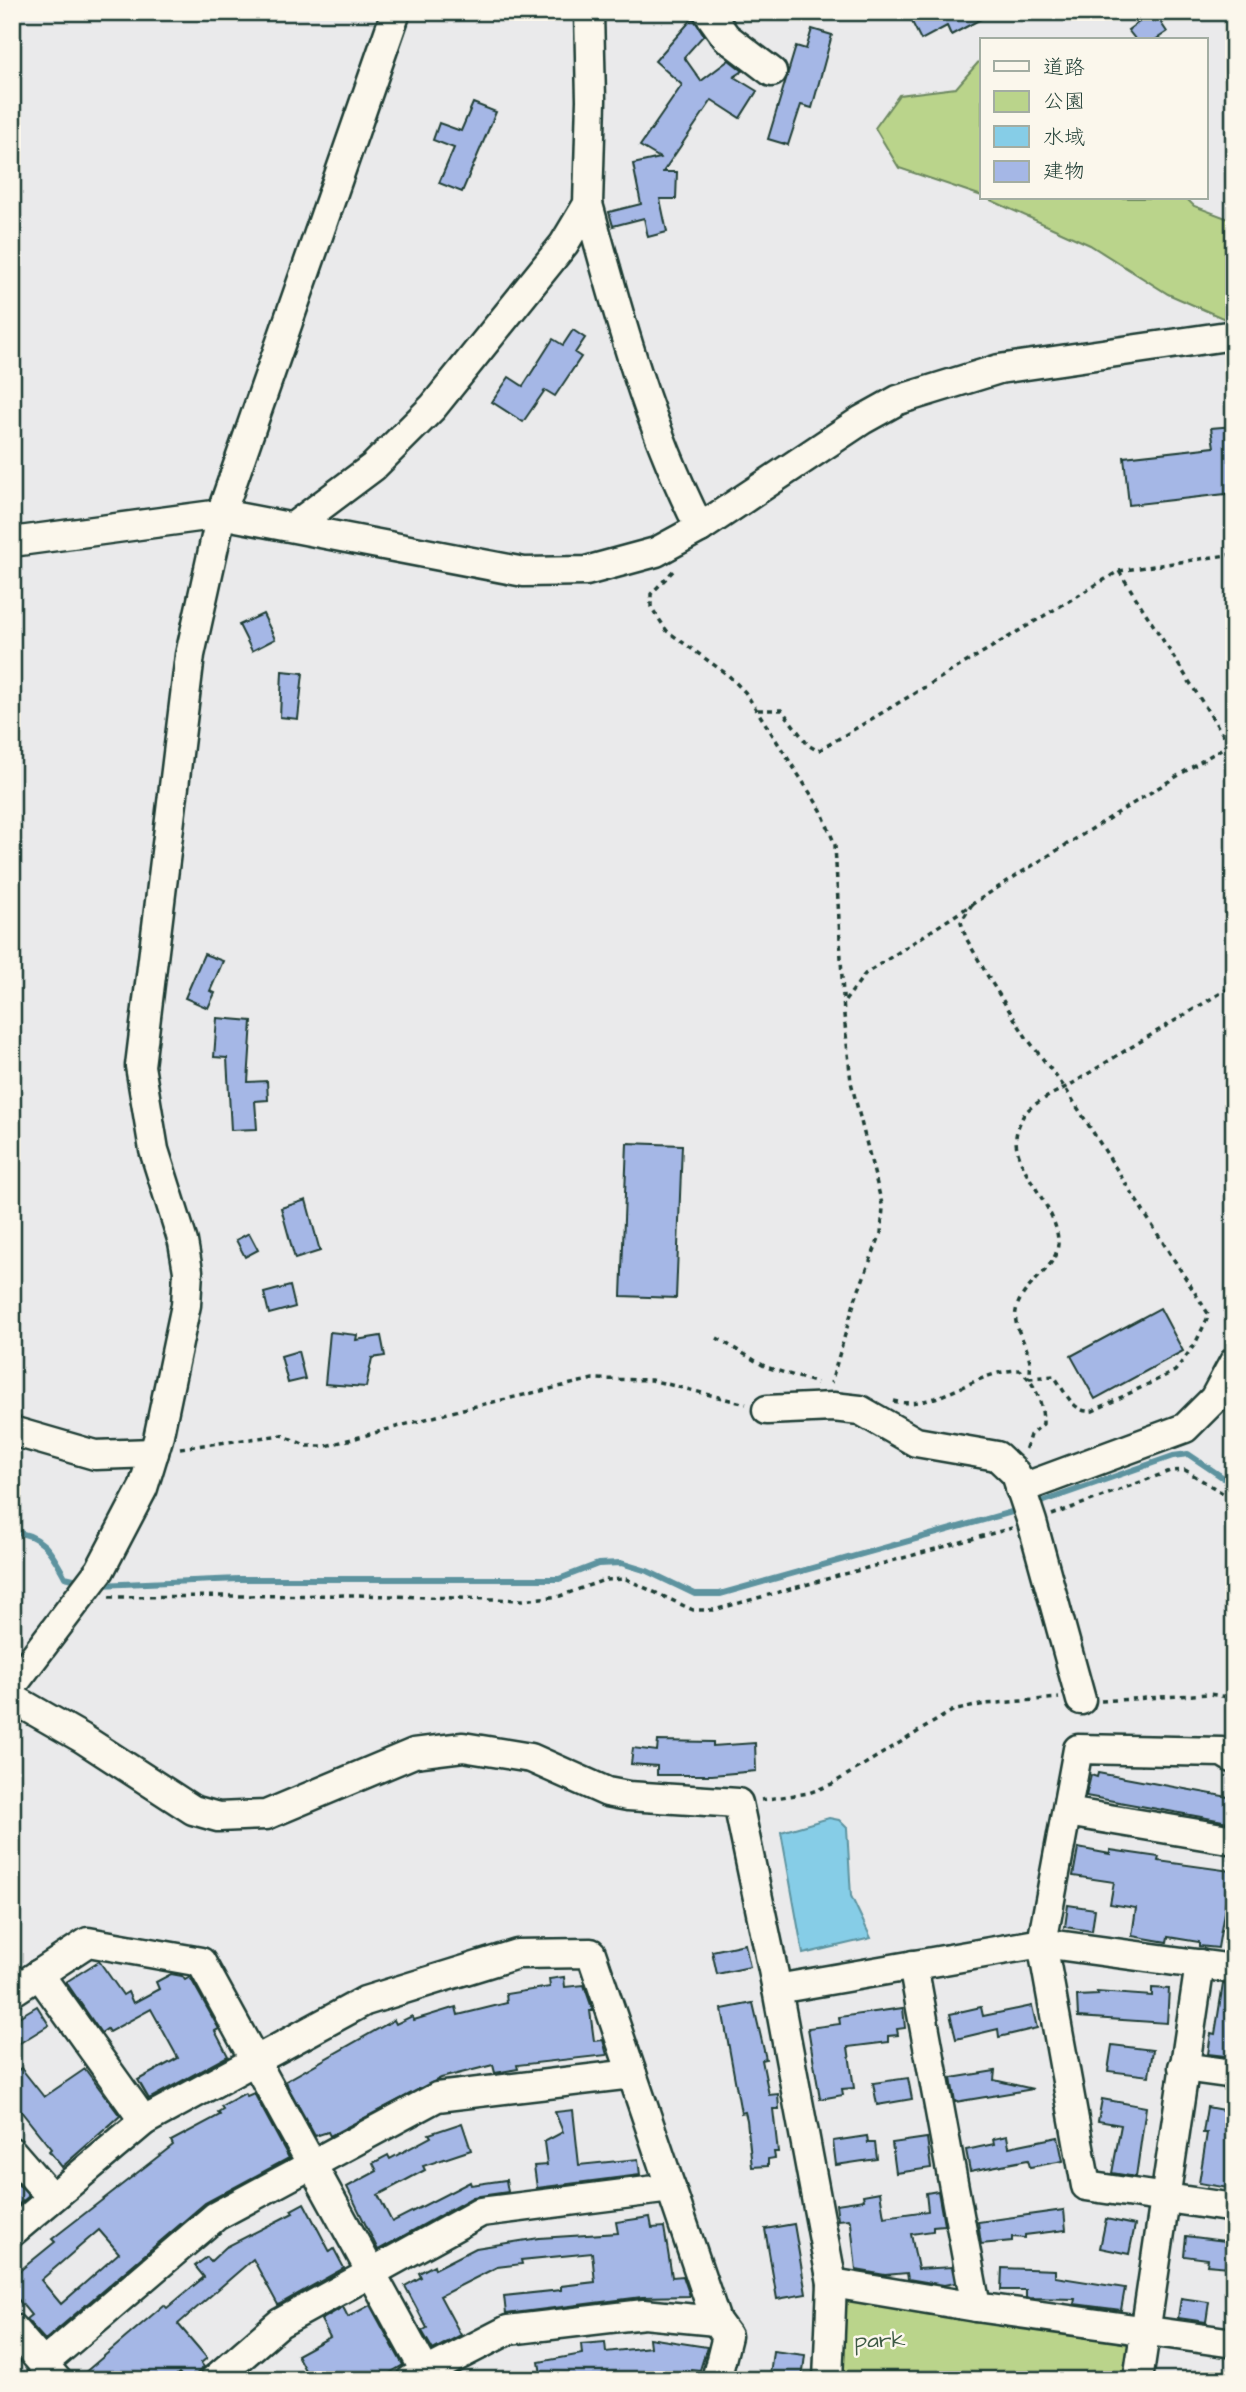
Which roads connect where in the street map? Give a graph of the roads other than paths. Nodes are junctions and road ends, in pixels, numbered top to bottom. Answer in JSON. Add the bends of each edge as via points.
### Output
{"nodes":[{"id":1,"x":396,"y":12,"type":"edge"},
{"id":2,"x":589,"y":12,"type":"edge"},
{"id":3,"x":708,"y":12,"type":"edge"},
{"id":4,"x":772,"y":72,"type":"dead end"},
{"id":5,"x":588,"y":204,"type":"junction"},
{"id":6,"x":1234,"y":335,"type":"edge"},
{"id":7,"x":220,"y":514,"type":"junction"},
{"id":8,"x":293,"y":527,"type":"junction"},
{"id":9,"x":700,"y":528,"type":"junction"},
{"id":10,"x":12,"y":542,"type":"edge"},
{"id":11,"x":1234,"y":1362,"type":"edge"},
{"id":12,"x":766,"y":1410,"type":"road end"},
{"id":13,"x":12,"y":1431,"type":"edge"},
{"id":14,"x":154,"y":1453,"type":"junction"},
{"id":15,"x":1027,"y":1486,"type":"junction"},
{"id":16,"x":12,"y":1686,"type":"edge"},
{"id":17,"x":12,"y":1698,"type":"edge"},
{"id":18,"x":1081,"y":1700,"type":"road end"},
{"id":19,"x":1234,"y":1759,"type":"edge"},
{"id":20,"x":1067,"y":1812,"type":"junction"},
{"id":21,"x":1234,"y":1840,"type":"edge"},
{"id":22,"x":1042,"y":1942,"type":"junction"},
{"id":23,"x":1200,"y":1964,"type":"junction"},
{"id":24,"x":913,"y":1965,"type":"junction"},
{"id":25,"x":1234,"y":1969,"type":"edge"},
{"id":26,"x":39,"y":1974,"type":"junction"},
{"id":27,"x":777,"y":1989,"type":"junction"},
{"id":28,"x":12,"y":1992,"type":"edge"},
{"id":29,"x":254,"y":2060,"type":"junction"},
{"id":30,"x":1183,"y":2067,"type":"junction"},
{"id":31,"x":632,"y":2074,"type":"junction"},
{"id":32,"x":1234,"y":2074,"type":"edge"},
{"id":33,"x":144,"y":2121,"type":"junction"},
{"id":34,"x":12,"y":2152,"type":"edge"},
{"id":35,"x":312,"y":2165,"type":"junction"},
{"id":36,"x":671,"y":2188,"type":"junction"},
{"id":37,"x":52,"y":2198,"type":"junction"},
{"id":38,"x":1164,"y":2198,"type":"junction"},
{"id":39,"x":1234,"y":2208,"type":"edge"},
{"id":40,"x":12,"y":2232,"type":"edge"},
{"id":41,"x":371,"y":2272,"type":"junction"},
{"id":42,"x":832,"y":2283,"type":"junction"},
{"id":43,"x":976,"y":2307,"type":"junction"},
{"id":44,"x":716,"y":2321,"type":"junction"},
{"id":45,"x":12,"y":2328,"type":"edge"},
{"id":46,"x":1145,"y":2331,"type":"junction"},
{"id":47,"x":1234,"y":2343,"type":"edge"},
{"id":48,"x":50,"y":2372,"type":"edge"},
{"id":49,"x":422,"y":2377,"type":"edge"},
{"id":50,"x":214,"y":2380,"type":"edge"},
{"id":51,"x":716,"y":2380,"type":"edge"},
{"id":52,"x":828,"y":2380,"type":"edge"},
{"id":53,"x":1138,"y":2380,"type":"edge"}],
"edges":[{"from":1,"to":7,"type":"street"},
{"from":2,"to":5,"type":"street"},
{"from":3,"to":4,"type":"street","via":[[726,37]]},
{"from":5,"to":8,"type":"street","via":[[564,244],[433,407],[373,467]]},
{"from":5,"to":9,"type":"street","via":[[646,399]]},
{"from":6,"to":9,"type":"street","via":[[999,369],[898,400]]},
{"from":7,"to":8,"type":"street"},
{"from":7,"to":10,"type":"street"},
{"from":7,"to":14,"type":"street","via":[[190,655],[140,1066],[155,1150],[188,1270],[186,1305]]},
{"from":8,"to":9,"type":"street","via":[[524,572],[615,566],[656,552]]},
{"from":11,"to":15,"type":"street","via":[[1214,1399],[1185,1428]]},
{"from":12,"to":15,"type":"street","via":[[860,1410],[916,1442],[997,1457]]},
{"from":13,"to":14,"type":"street","via":[[95,1455]]},
{"from":14,"to":16,"type":"street","via":[[144,1488],[100,1570]]},
{"from":15,"to":18,"type":"street","via":[[1032,1522]]},
{"from":17,"to":27,"type":"street","via":[[194,1810],[218,1817],[266,1815],[414,1753],[463,1747],[531,1758],[607,1792],[738,1803]]},
{"from":19,"to":20,"type":"street","via":[[1222,1752],[1078,1749]]},
{"from":20,"to":21,"type":"street"},
{"from":20,"to":22,"type":"street"},
{"from":22,"to":23,"type":"street"},
{"from":22,"to":24,"type":"street"},
{"from":22,"to":38,"type":"street","via":[[1086,2186]]},
{"from":23,"to":25,"type":"street"},
{"from":23,"to":30,"type":"street"},
{"from":24,"to":27,"type":"street"},
{"from":24,"to":43,"type":"street"},
{"from":26,"to":28,"type":"street"},
{"from":26,"to":29,"type":"street","via":[[88,1942],[201,1962]]},
{"from":26,"to":33,"type":"street"},
{"from":27,"to":42,"type":"street"},
{"from":29,"to":31,"type":"street","via":[[365,2001],[517,1954],[591,1953]]},
{"from":29,"to":33,"type":"street"},
{"from":29,"to":35,"type":"street"},
{"from":30,"to":32,"type":"street"},
{"from":30,"to":38,"type":"street"},
{"from":31,"to":35,"type":"street","via":[[437,2097]]},
{"from":31,"to":36,"type":"street"},
{"from":33,"to":37,"type":"street"},
{"from":34,"to":37,"type":"street"},
{"from":35,"to":41,"type":"street"},
{"from":35,"to":48,"type":"street","via":[[216,2216]]},
{"from":36,"to":41,"type":"street","via":[[481,2212]]},
{"from":36,"to":44,"type":"street"},
{"from":37,"to":40,"type":"street"},
{"from":38,"to":39,"type":"street"},
{"from":38,"to":46,"type":"street"},
{"from":41,"to":49,"type":"street"},
{"from":41,"to":50,"type":"street","via":[[280,2323]]},
{"from":42,"to":43,"type":"street"},
{"from":42,"to":52,"type":"street"},
{"from":43,"to":46,"type":"street"},
{"from":44,"to":49,"type":"street","via":[[644,2314],[509,2330]]},
{"from":44,"to":51,"type":"street","via":[[727,2336]]},
{"from":45,"to":48,"type":"street"},
{"from":46,"to":47,"type":"street"},
{"from":46,"to":53,"type":"street"}]}
